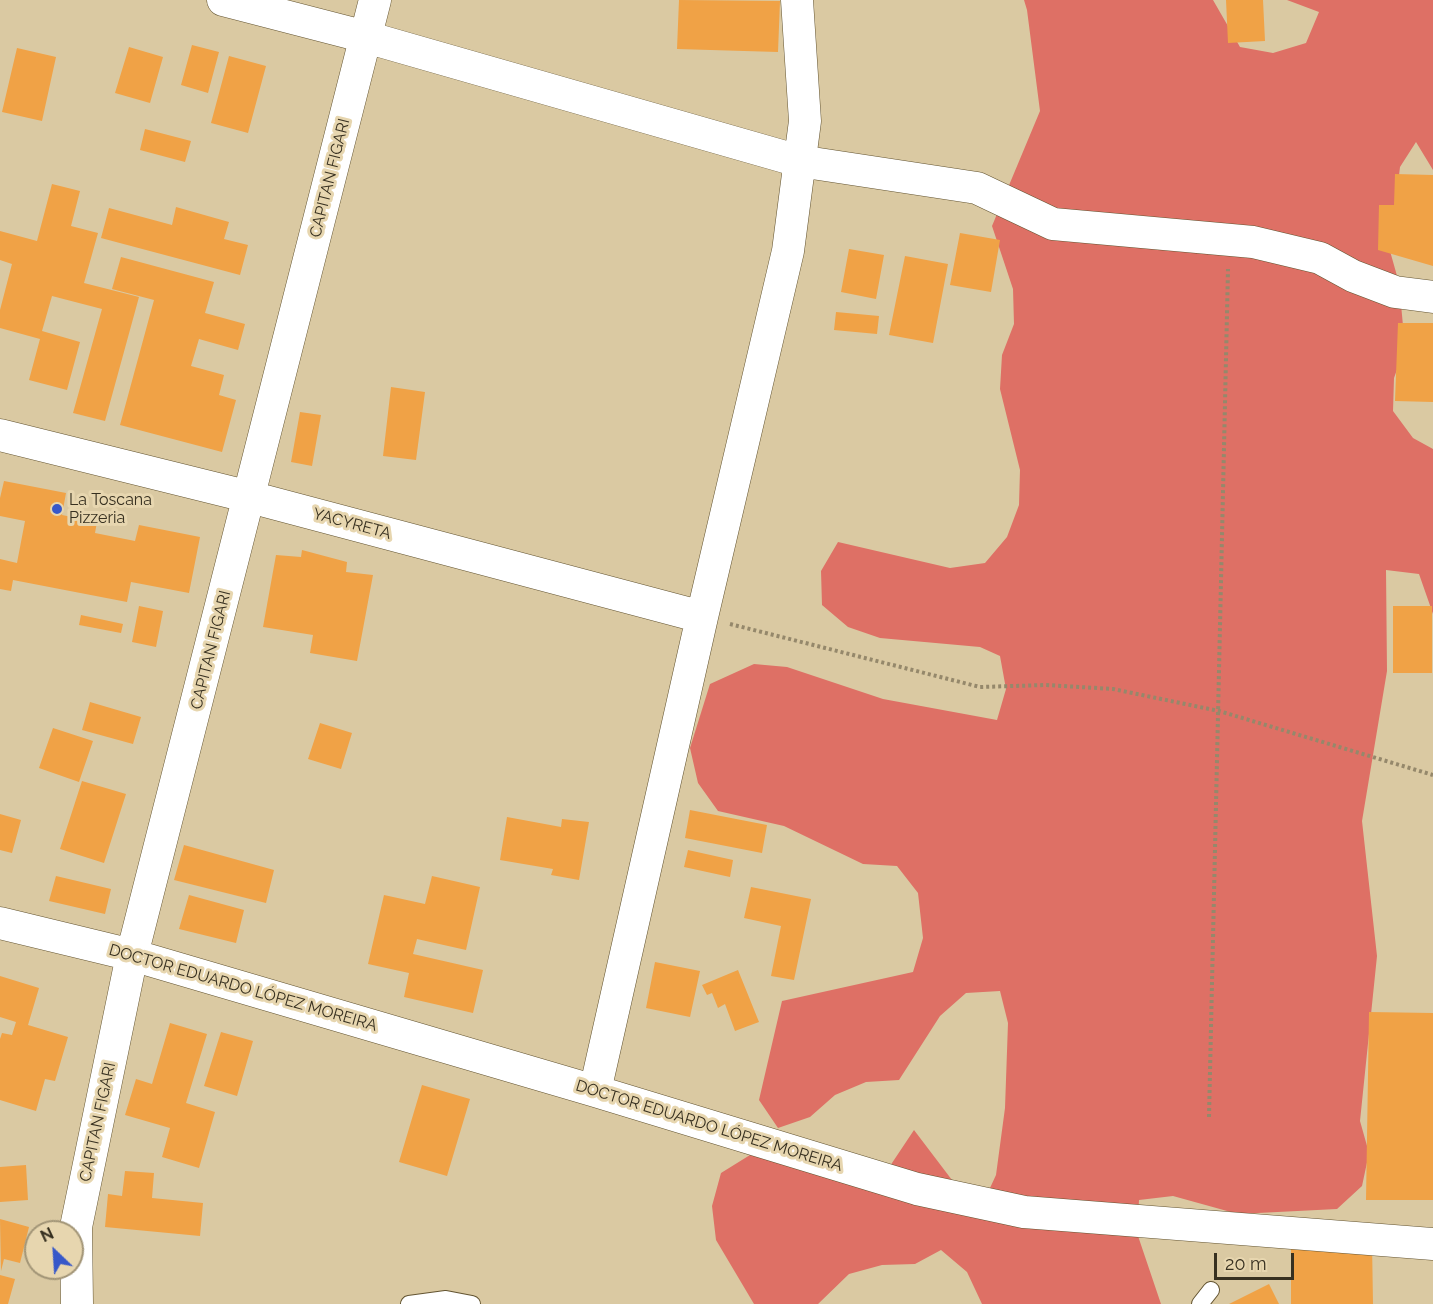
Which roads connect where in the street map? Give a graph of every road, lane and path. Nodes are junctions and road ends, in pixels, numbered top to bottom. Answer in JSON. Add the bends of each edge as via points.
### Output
{"nodes":[{"id":1,"x":222,"y":0,"type":"edge"},
{"id":2,"x":375,"y":0,"type":"edge"},
{"id":3,"x":797,"y":0,"type":"edge"},
{"id":4,"x":366,"y":37,"type":"junction"},
{"id":5,"x":799,"y":161,"type":"junction"},
{"id":6,"x":1230,"y":240,"type":"junction"},
{"id":7,"x":1433,"y":297,"type":"edge"},
{"id":8,"x":0,"y":435,"type":"edge"},
{"id":9,"x":250,"y":497,"type":"junction"},
{"id":10,"x":702,"y":617,"type":"junction"},
{"id":11,"x":1219,"y":711,"type":"junction"},
{"id":12,"x":1433,"y":775,"type":"edge"},
{"id":13,"x":0,"y":923,"type":"edge"},
{"id":14,"x":132,"y":955,"type":"junction"},
{"id":15,"x":595,"y":1091,"type":"junction"},
{"id":16,"x":1209,"y":1117,"type":"dead end"},
{"id":17,"x":1433,"y":1244,"type":"edge"},
{"id":18,"x":1211,"y":1290,"type":"dead end"},
{"id":19,"x":77,"y":1304,"type":"edge"},
{"id":20,"x":409,"y":1304,"type":"edge"},
{"id":21,"x":472,"y":1304,"type":"edge"},
{"id":22,"x":1200,"y":1304,"type":"edge"}],
"edges":[{"from":1,"to":4,"type":"street"},
{"from":2,"to":4,"type":"street","name":"CAPITAN FIGARI"},
{"from":3,"to":5,"type":"street","via":[[805,122]]},
{"from":4,"to":5,"type":"street"},
{"from":4,"to":9,"type":"street","name":"CAPITAN FIGARI"},
{"from":5,"to":6,"type":"street","via":[[977,188],[1053,224]]},
{"from":5,"to":10,"type":"street","via":[[788,251]]},
{"from":6,"to":7,"type":"street","via":[[1320,258],[1395,292]]},
{"from":6,"to":11,"type":"path"},
{"from":8,"to":9,"type":"street","name":"YACYRETA"},
{"from":9,"to":10,"type":"street","name":"YACYRETA"},
{"from":9,"to":14,"type":"street","name":"CAPITAN FIGARI"},
{"from":10,"to":11,"type":"path","via":[[980,687],[1113,689]]},
{"from":10,"to":15,"type":"street"},
{"from":11,"to":12,"type":"path"},
{"from":11,"to":16,"type":"path"},
{"from":13,"to":14,"type":"street","name":"DOCTOR EDUARDO LÓPEZ MOREIRA"},
{"from":14,"to":15,"type":"street","name":"DOCTOR EDUARDO LÓPEZ MOREIRA"},
{"from":14,"to":19,"type":"street","name":"CAPITAN FIGARI","via":[[76,1227]]},
{"from":15,"to":17,"type":"street","name":"DOCTOR EDUARDO LÓPEZ MOREIRA","via":[[917,1189],[1024,1212]]},
{"from":18,"to":22,"type":"lane"},
{"from":20,"to":21,"type":"lane","via":[[446,1299]]}]}
